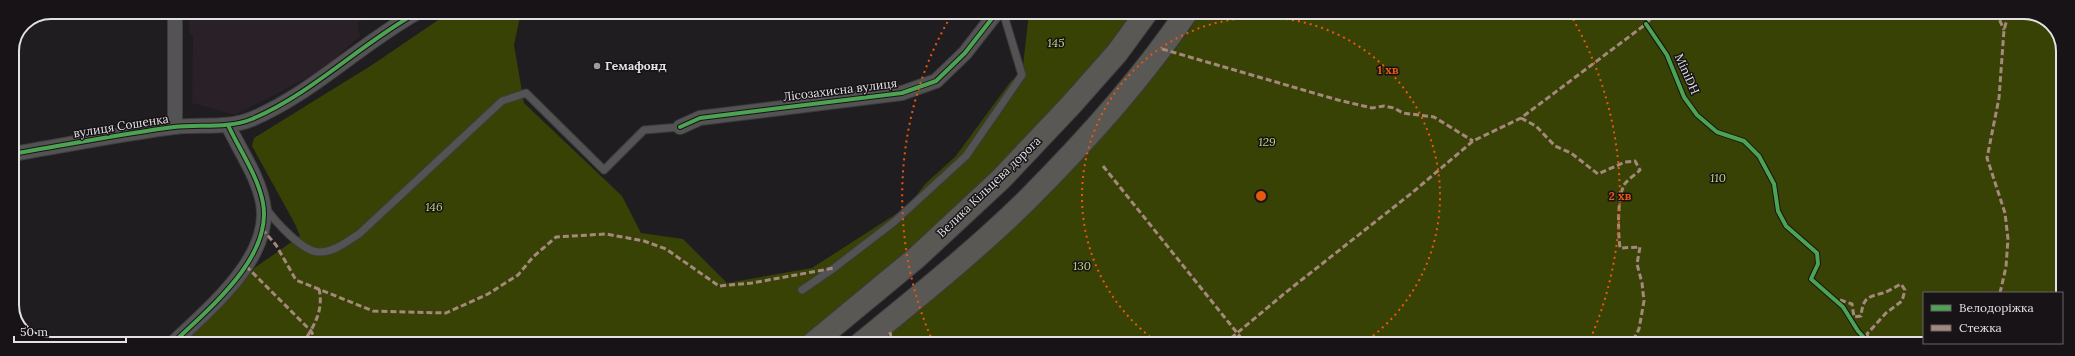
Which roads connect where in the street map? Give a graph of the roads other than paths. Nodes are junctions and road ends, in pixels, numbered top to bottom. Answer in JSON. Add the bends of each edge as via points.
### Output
{"nodes":[{"id":1,"x":175,"y":19,"type":"edge"},
{"id":2,"x":405,"y":19,"type":"edge"},
{"id":3,"x":992,"y":19,"type":"edge"},
{"id":4,"x":1005,"y":19,"type":"edge"},
{"id":5,"x":1142,"y":19,"type":"edge"},
{"id":6,"x":1182,"y":19,"type":"edge"},
{"id":7,"x":228,"y":125,"type":"junction"},
{"id":8,"x":175,"y":127,"type":"junction"},
{"id":9,"x":680,"y":127,"type":"joint"},
{"id":10,"x":19,"y":153,"type":"edge"},
{"id":11,"x":263,"y":203,"type":"junction"},
{"id":12,"x":802,"y":290,"type":"dead end"},
{"id":13,"x":179,"y":337,"type":"edge"},
{"id":14,"x":820,"y":337,"type":"edge"},
{"id":15,"x":869,"y":337,"type":"edge"}],
"edges":[{"from":1,"to":8,"type":"street"},
{"from":2,"to":7,"type":"street","name":"вулиця Сошенка","via":[[315,83],[278,106],[251,120]]},
{"from":3,"to":9,"type":"street","name":"Лісозахисна вулиця","via":[[965,53],[936,81],[902,93],[700,118]]},
{"from":4,"to":12,"type":"lane","via":[[1022,75],[966,156],[894,222]]},
{"from":5,"to":14,"type":"main road","name":"Велика Кільцева дорога","via":[[1101,71],[1001,179],[916,258]]},
{"from":6,"to":15,"type":"main road","via":[[1162,49],[1094,129],[1026,201],[937,281]]},
{"from":7,"to":8,"type":"street","name":"вулиця Сошенка"},
{"from":7,"to":11,"type":"street","via":[[250,167]]},
{"from":8,"to":10,"type":"street","name":"вулиця Сошенка"},
{"from":9,"to":11,"type":"lane","via":[[644,130],[604,170],[526,93],[502,101],[359,234],[337,248],[318,252],[302,244],[275,222]]},
{"from":11,"to":13,"type":"street","via":[[262,229],[246,266],[236,281]]}]}
